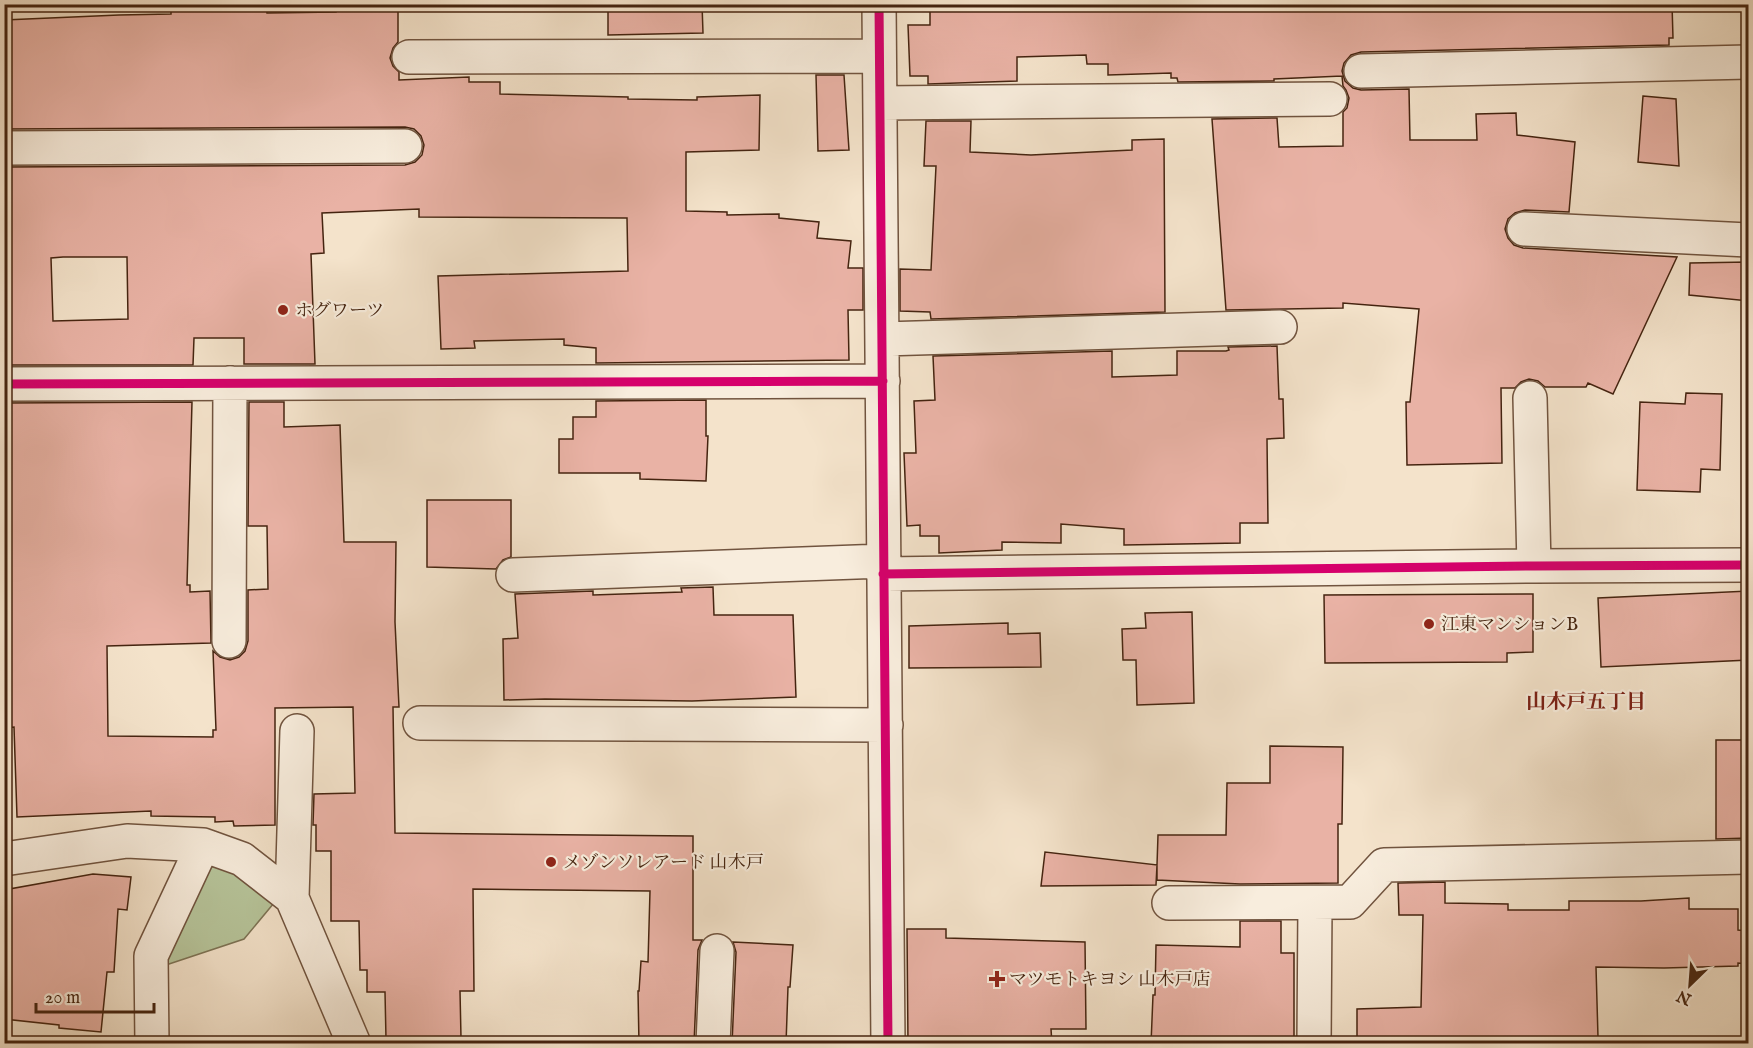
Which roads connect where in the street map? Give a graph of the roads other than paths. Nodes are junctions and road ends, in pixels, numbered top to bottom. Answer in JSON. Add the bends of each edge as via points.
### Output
{"nodes":[{"id":1,"x":879,"y":4,"type":"edge"},
{"id":2,"x":879,"y":56,"type":"junction"},
{"id":3,"x":409,"y":57,"type":"dead end"},
{"id":4,"x":1749,"y":62,"type":"edge"},
{"id":5,"x":1361,"y":71,"type":"dead end"},
{"id":6,"x":1330,"y":99,"type":"dead end"},
{"id":7,"x":880,"y":103,"type":"junction"},
{"id":8,"x":405,"y":146,"type":"dead end"},
{"id":9,"x":4,"y":147,"type":"edge"},
{"id":10,"x":1524,"y":229,"type":"dead end"},
{"id":11,"x":1749,"y":240,"type":"edge"},
{"id":12,"x":1280,"y":327,"type":"dead end"},
{"id":13,"x":883,"y":339,"type":"junction"},
{"id":14,"x":883,"y":381,"type":"junction"},
{"id":15,"x":230,"y":383,"type":"junction"},
{"id":16,"x":4,"y":384,"type":"edge"},
{"id":17,"x":1530,"y":398,"type":"dead end"},
{"id":18,"x":1749,"y":565,"type":"edge"},
{"id":19,"x":1533,"y":566,"type":"junction"},
{"id":20,"x":883,"y":568,"type":"junction"},
{"id":21,"x":513,"y":575,"type":"dead end"},
{"id":22,"x":229,"y":641,"type":"dead end"},
{"id":23,"x":420,"y":723,"type":"dead end"},
{"id":24,"x":886,"y":725,"type":"junction"},
{"id":25,"x":297,"y":731,"type":"dead end"},
{"id":26,"x":203,"y":844,"type":"junction"},
{"id":27,"x":1749,"y":857,"type":"edge"},
{"id":28,"x":4,"y":859,"type":"edge"},
{"id":29,"x":292,"y":898,"type":"junction"},
{"id":30,"x":1169,"y":903,"type":"dead end"},
{"id":31,"x":1315,"y":903,"type":"junction"},
{"id":32,"x":717,"y":951,"type":"dead end"},
{"id":33,"x":152,"y":1044,"type":"edge"},
{"id":34,"x":354,"y":1044,"type":"edge"},
{"id":35,"x":713,"y":1044,"type":"edge"},
{"id":36,"x":888,"y":1044,"type":"edge"},
{"id":37,"x":1314,"y":1044,"type":"edge"}],
"edges":[{"from":1,"to":2,"type":"street"},
{"from":2,"to":3,"type":"street"},
{"from":2,"to":7,"type":"street"},
{"from":4,"to":5,"type":"street"},
{"from":6,"to":7,"type":"street"},
{"from":7,"to":13,"type":"street"},
{"from":8,"to":9,"type":"street"},
{"from":10,"to":11,"type":"street"},
{"from":12,"to":13,"type":"street"},
{"from":13,"to":14,"type":"street"},
{"from":14,"to":15,"type":"street"},
{"from":14,"to":20,"type":"street"},
{"from":15,"to":16,"type":"street"},
{"from":15,"to":22,"type":"street"},
{"from":17,"to":19,"type":"street"},
{"from":18,"to":19,"type":"street"},
{"from":19,"to":20,"type":"street"},
{"from":20,"to":21,"type":"street"},
{"from":20,"to":24,"type":"street"},
{"from":23,"to":24,"type":"street"},
{"from":24,"to":36,"type":"street"},
{"from":25,"to":29,"type":"street"},
{"from":26,"to":28,"type":"street","via":[[127,841]]},
{"from":26,"to":29,"type":"street","via":[[242,859]]},
{"from":26,"to":33,"type":"street","via":[[151,956]]},
{"from":27,"to":31,"type":"street","via":[[1384,865],[1350,902]]},
{"from":29,"to":34,"type":"street"},
{"from":30,"to":31,"type":"street"},
{"from":31,"to":37,"type":"street"},
{"from":32,"to":35,"type":"street"}]}
